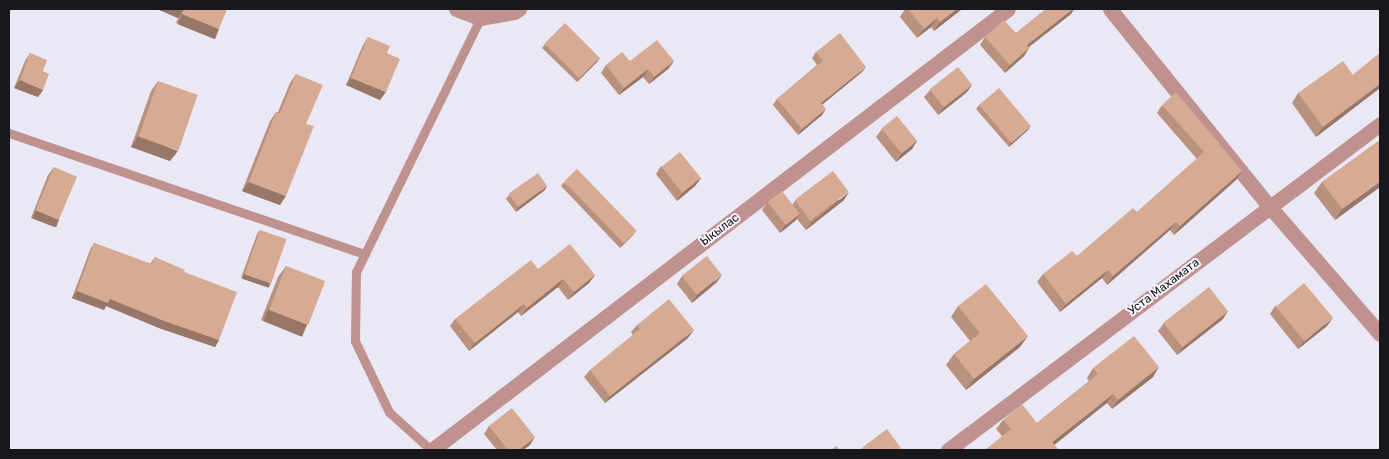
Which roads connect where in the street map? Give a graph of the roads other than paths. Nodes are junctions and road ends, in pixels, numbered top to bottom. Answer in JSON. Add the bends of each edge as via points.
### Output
{"nodes":[{"id":1,"x":456,"y":9,"type":"edge"},
{"id":2,"x":518,"y":9,"type":"edge"},
{"id":3,"x":1008,"y":9,"type":"edge"},
{"id":4,"x":1110,"y":9,"type":"edge"},
{"id":5,"x":483,"y":14,"type":"edge"},
{"id":6,"x":1380,"y":124,"type":"edge"},
{"id":7,"x":9,"y":133,"type":"edge"},
{"id":8,"x":1270,"y":207,"type":"junction"},
{"id":9,"x":365,"y":254,"type":"junction"},
{"id":10,"x":1380,"y":334,"type":"edge"},
{"id":11,"x":432,"y":450,"type":"edge"},
{"id":12,"x":948,"y":450,"type":"edge"}],
"edges":[{"from":1,"to":5,"type":"street"},
{"from":2,"to":5,"type":"street"},
{"from":3,"to":11,"type":"street","name":"Ыкылас"},
{"from":4,"to":8,"type":"street"},
{"from":5,"to":9,"type":"lane"},
{"from":6,"to":8,"type":"street","name":"Уста Махамата"},
{"from":7,"to":9,"type":"lane"},
{"from":8,"to":10,"type":"street"},
{"from":8,"to":12,"type":"street","name":"Уста Махамата"},
{"from":9,"to":11,"type":"lane","via":[[356,272],[355,341],[389,412]]}]}
